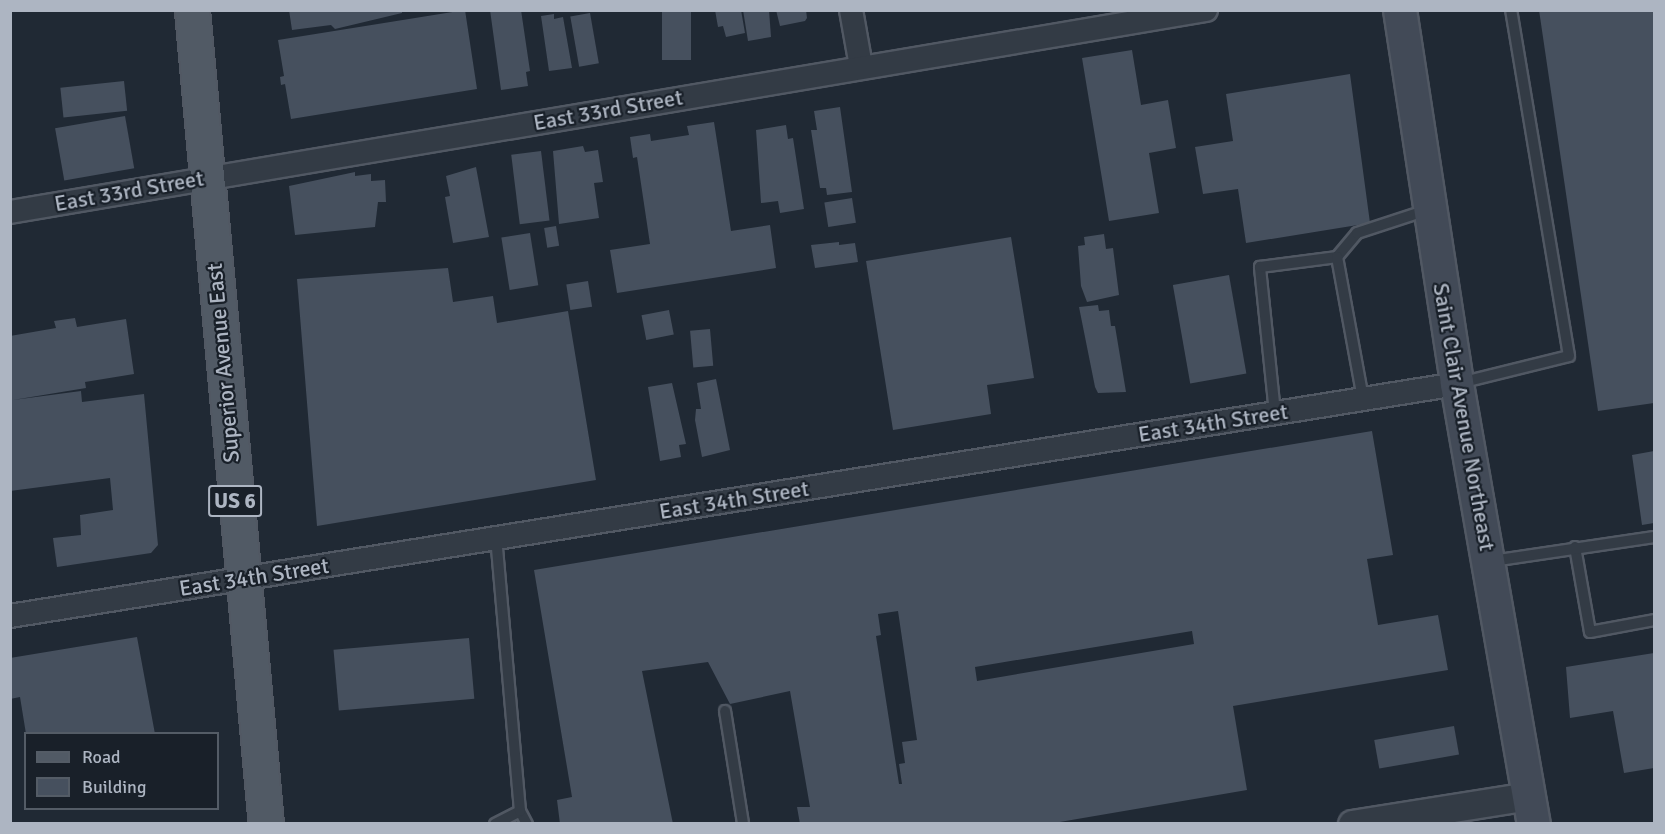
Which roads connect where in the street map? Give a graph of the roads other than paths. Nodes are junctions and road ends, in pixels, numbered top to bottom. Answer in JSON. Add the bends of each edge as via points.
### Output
{"nodes":[{"id":1,"x":192,"y":10,"type":"edge"},
{"id":2,"x":851,"y":10,"type":"edge"},
{"id":3,"x":1206,"y":10,"type":"edge"},
{"id":4,"x":1400,"y":10,"type":"edge"},
{"id":5,"x":1511,"y":10,"type":"edge"},
{"id":6,"x":1154,"y":15,"type":"edge"},
{"id":7,"x":861,"y":66,"type":"junction"},
{"id":8,"x":206,"y":178,"type":"junction"},
{"id":9,"x":1430,"y":209,"type":"junction"},
{"id":10,"x":10,"y":212,"type":"edge"},
{"id":11,"x":1337,"y":256,"type":"junction"},
{"id":12,"x":1457,"y":384,"type":"junction"},
{"id":13,"x":1363,"y":399,"type":"junction"},
{"id":14,"x":1275,"y":413,"type":"junction"},
{"id":15,"x":496,"y":537,"type":"junction"},
{"id":16,"x":1654,"y":537,"type":"edge"},
{"id":17,"x":1575,"y":547,"type":"junction"},
{"id":18,"x":1489,"y":561,"type":"junction"},
{"id":19,"x":242,"y":578,"type":"junction"},
{"id":20,"x":10,"y":616,"type":"edge"},
{"id":21,"x":1654,"y":620,"type":"edge"},
{"id":22,"x":725,"y":711,"type":"dead end"},
{"id":23,"x":1532,"y":810,"type":"edge"},
{"id":24,"x":520,"y":811,"type":"junction"},
{"id":25,"x":1358,"y":823,"type":"edge"},
{"id":26,"x":266,"y":824,"type":"edge"},
{"id":27,"x":495,"y":824,"type":"edge"},
{"id":28,"x":527,"y":824,"type":"edge"},
{"id":29,"x":743,"y":824,"type":"edge"}],
"edges":[{"from":1,"to":8,"type":"main road","name":"Superior Avenue East","number":"US 6"},
{"from":2,"to":7,"type":"street"},
{"from":3,"to":6,"type":"street","name":"East 33rd Street"},
{"from":4,"to":9,"type":"main road","name":"Saint Clair Avenue Northeast"},
{"from":5,"to":12,"type":"lane","via":[[1569,356]]},
{"from":6,"to":7,"type":"street","name":"East 33rd Street"},
{"from":7,"to":8,"type":"street","name":"East 33rd Street"},
{"from":8,"to":10,"type":"street","name":"East 33rd Street"},
{"from":8,"to":19,"type":"main road","name":"Superior Avenue East","number":"US 6"},
{"from":9,"to":11,"type":"lane","via":[[1357,233]]},
{"from":9,"to":12,"type":"main road","name":"Saint Clair Avenue Northeast"},
{"from":11,"to":13,"type":"lane"},
{"from":11,"to":14,"type":"lane","via":[[1260,267]]},
{"from":12,"to":13,"type":"street","name":"East 34th Street"},
{"from":12,"to":18,"type":"main road","name":"Saint Clair Avenue Northeast"},
{"from":13,"to":14,"type":"street","name":"East 34th Street"},
{"from":14,"to":15,"type":"street","name":"East 34th Street"},
{"from":15,"to":19,"type":"street","name":"East 34th Street"},
{"from":15,"to":24,"type":"lane"},
{"from":16,"to":17,"type":"lane"},
{"from":17,"to":18,"type":"lane"},
{"from":17,"to":21,"type":"lane","via":[[1590,632]]},
{"from":18,"to":23,"type":"main road","name":"Saint Clair Avenue Northeast"},
{"from":19,"to":20,"type":"street","name":"East 34th Street"},
{"from":19,"to":26,"type":"main road","name":"Superior Avenue East","number":"US 6"},
{"from":22,"to":29,"type":"lane"},
{"from":23,"to":25,"type":"street"},
{"from":24,"to":27,"type":"lane"},
{"from":24,"to":28,"type":"lane"}]}
